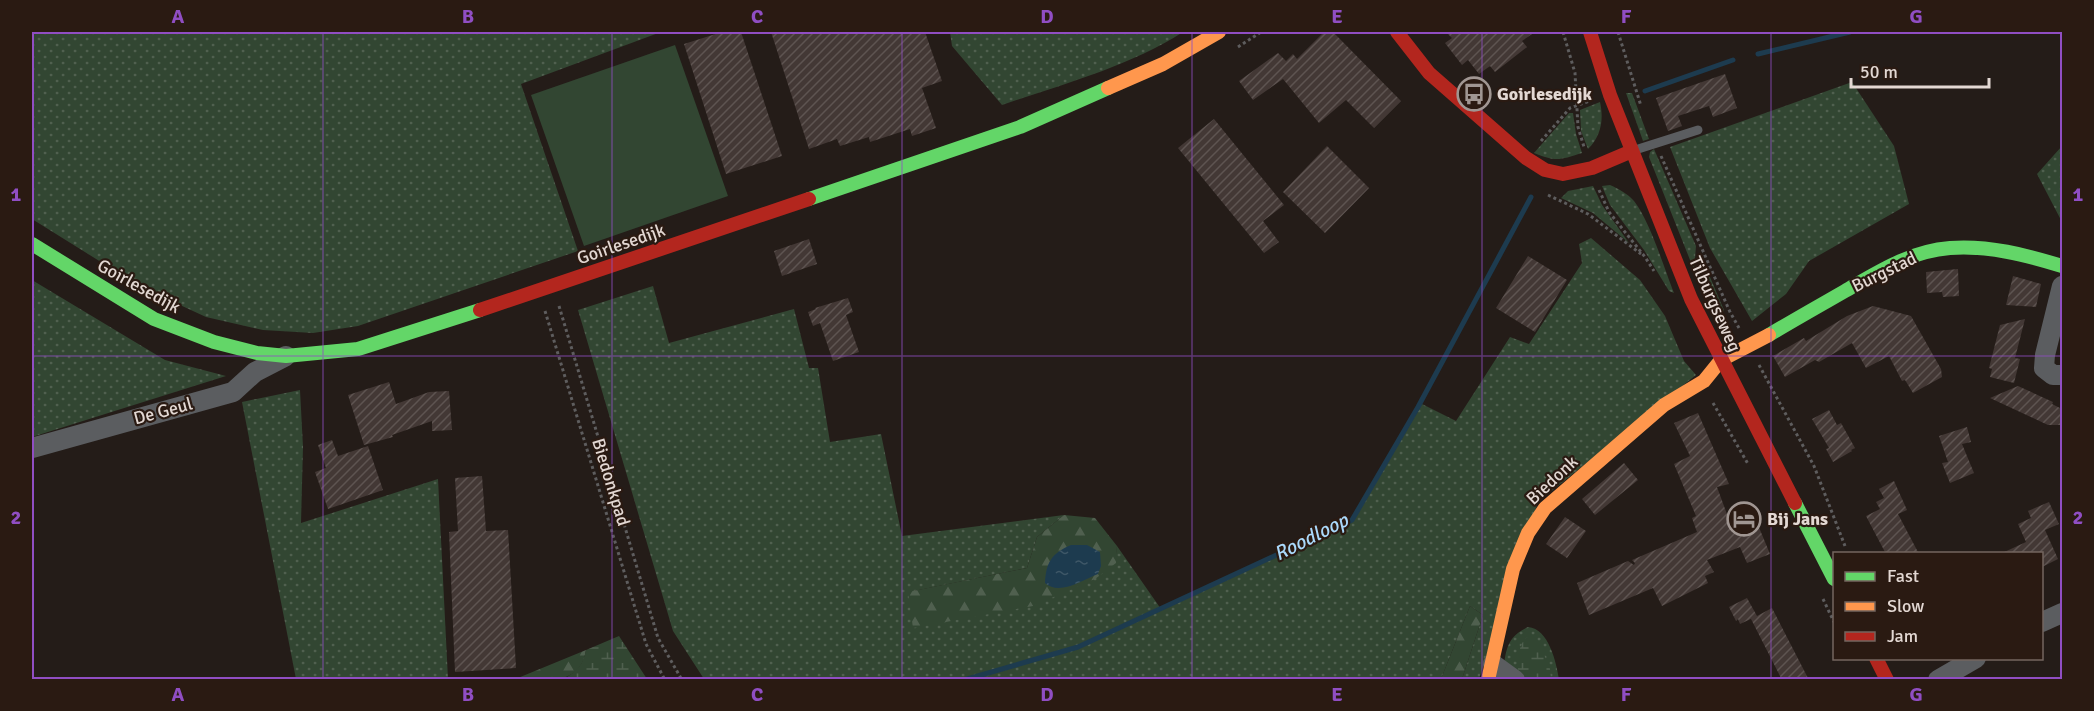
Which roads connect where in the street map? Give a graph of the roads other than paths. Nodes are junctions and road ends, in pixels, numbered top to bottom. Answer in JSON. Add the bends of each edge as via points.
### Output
{"nodes":[{"id":1,"x":1219,"y":32,"type":"edge"},
{"id":2,"x":1397,"y":32,"type":"edge"},
{"id":3,"x":1590,"y":32,"type":"edge"},
{"id":4,"x":1698,"y":129,"type":"dead end"},
{"id":5,"x":1632,"y":151,"type":"junction"},
{"id":6,"x":32,"y":244,"type":"edge"},
{"id":7,"x":2062,"y":266,"type":"edge"},
{"id":8,"x":2062,"y":286,"type":"edge"},
{"id":9,"x":286,"y":356,"type":"junction"},
{"id":10,"x":1721,"y":360,"type":"junction"},
{"id":11,"x":2062,"y":375,"type":"edge"},
{"id":12,"x":32,"y":448,"type":"edge"},
{"id":13,"x":1833,"y":577,"type":"edge"},
{"id":14,"x":2062,"y":614,"type":"edge"},
{"id":15,"x":2043,"y":622,"type":"edge"},
{"id":16,"x":1877,"y":660,"type":"edge"},
{"id":17,"x":1973,"y":660,"type":"edge"},
{"id":18,"x":1491,"y":672,"type":"edge"},
{"id":19,"x":1515,"y":680,"type":"edge"},
{"id":20,"x":1887,"y":680,"type":"edge"},
{"id":21,"x":1938,"y":680,"type":"edge"}],
"edges":[{"from":1,"to":9,"type":"street","name":"Goirlesedijk","via":[[1163,64],[1020,127],[358,349]]},
{"from":2,"to":5,"type":"street","via":[[1429,73],[1545,170],[1563,174],[1592,168]]},
{"from":3,"to":5,"type":"street","name":"Tilburgseweg"},
{"from":4,"to":5,"type":"lane"},
{"from":5,"to":10,"type":"street","name":"Tilburgseweg","via":[[1691,299]]},
{"from":6,"to":9,"type":"street","name":"Goirlesedijk","via":[[154,319],[214,342]]},
{"from":7,"to":10,"type":"street","name":"Burgstad","via":[[1989,249],[1924,252],[1890,264]]},
{"from":8,"to":11,"type":"street","via":[[2044,368],[2053,375]]},
{"from":9,"to":12,"type":"street","name":"De Geul","via":[[255,372],[233,392]]},
{"from":10,"to":13,"type":"street","name":"Tilburgseweg"},
{"from":10,"to":18,"type":"street","name":"Biedonk","via":[[1704,381],[1664,405],[1538,516],[1522,543],[1509,580]]},
{"from":14,"to":15,"type":"street"},
{"from":16,"to":20,"type":"street"},
{"from":17,"to":21,"type":"street"},
{"from":18,"to":19,"type":"street"}]}
